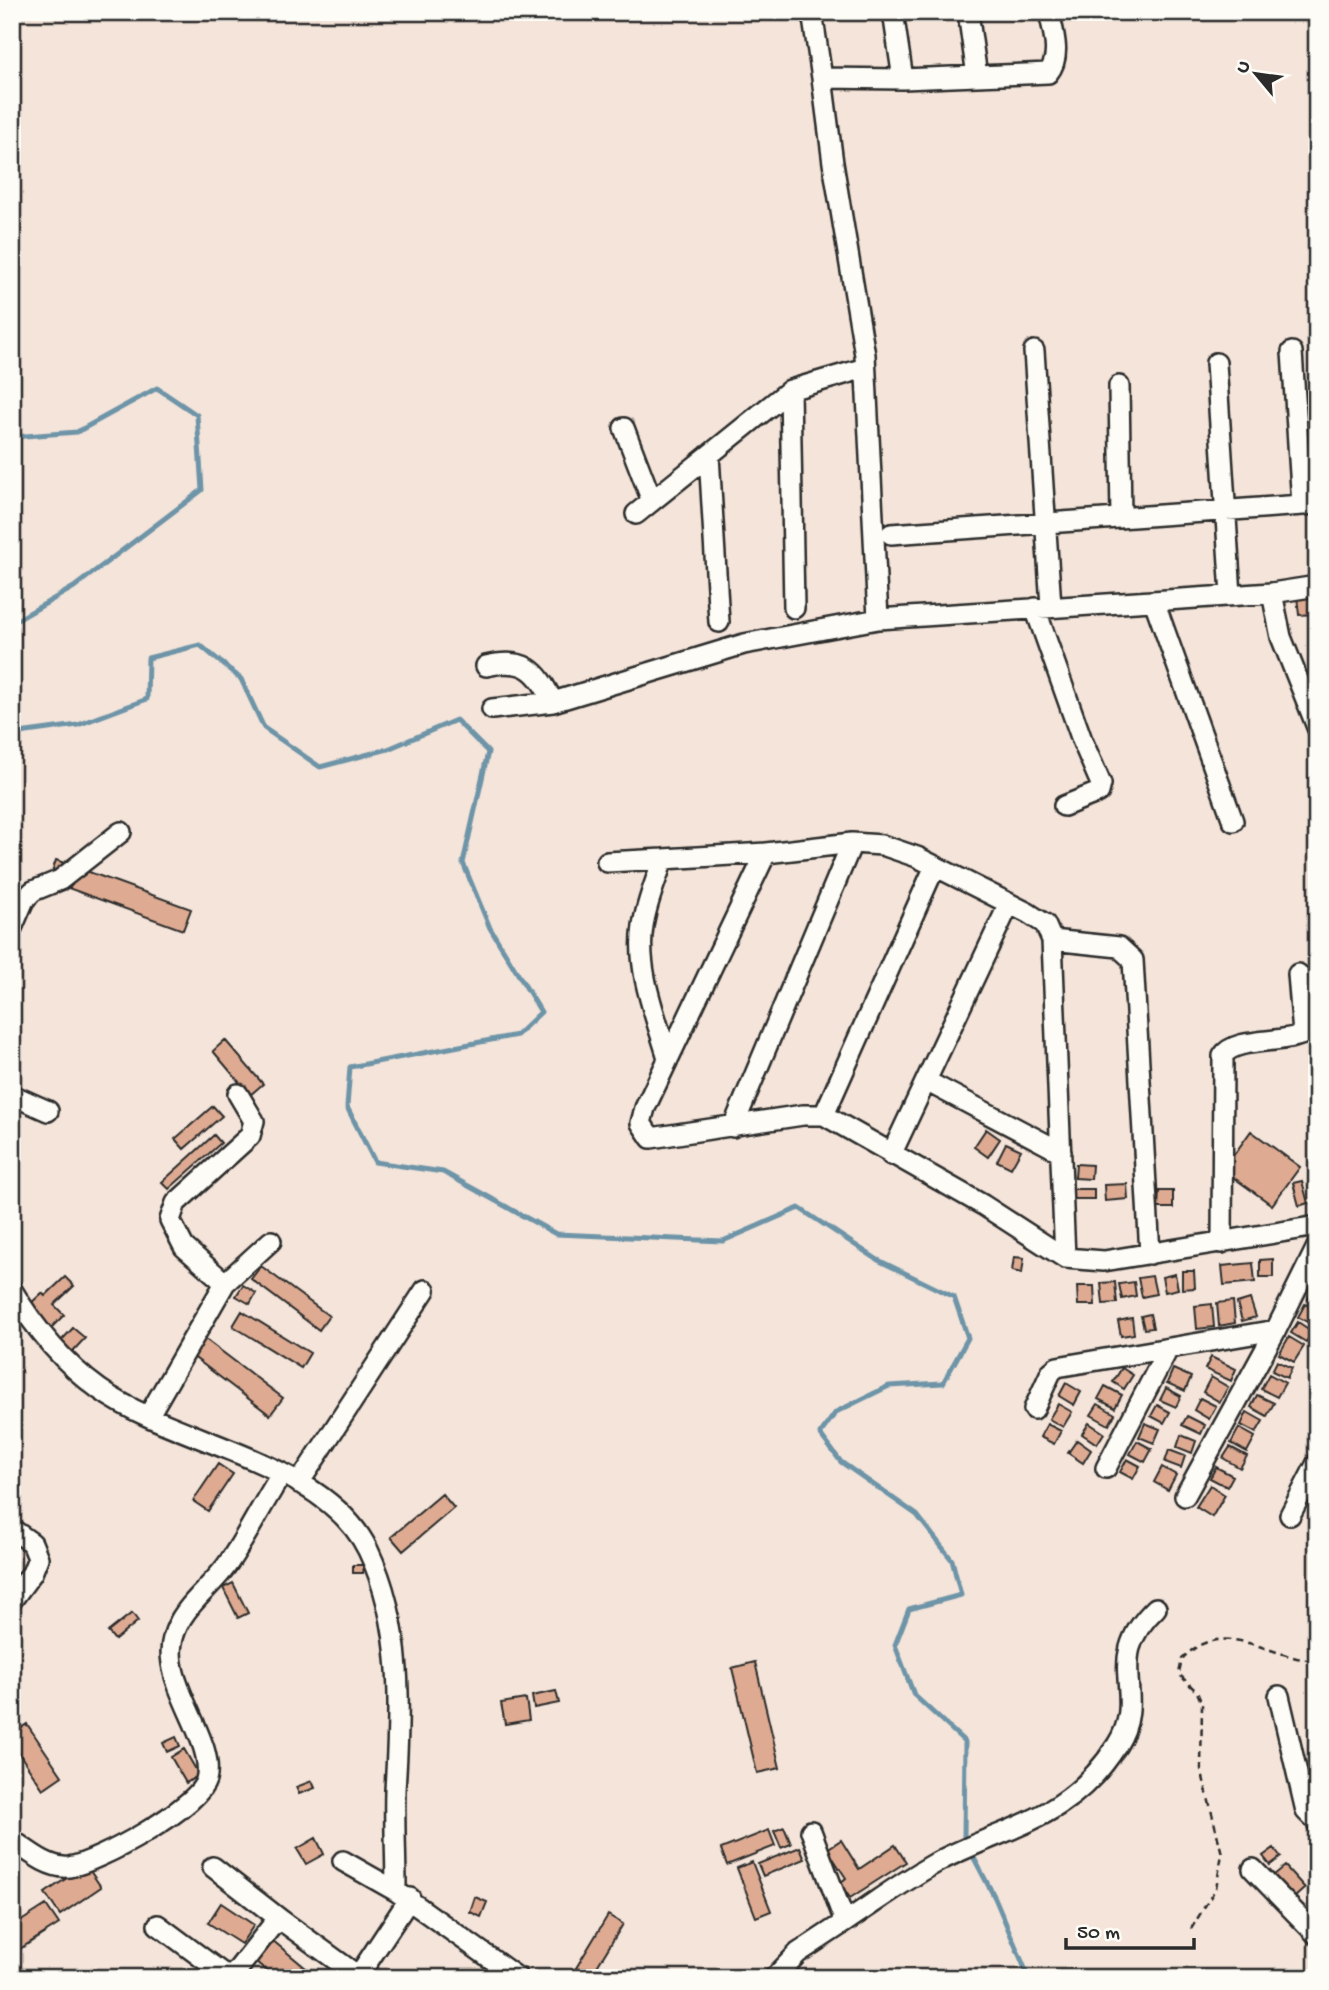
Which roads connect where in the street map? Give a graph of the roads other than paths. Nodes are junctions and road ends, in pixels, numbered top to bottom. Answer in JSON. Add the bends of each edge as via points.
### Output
{"nodes":[{"id":1,"x":812,"y":12,"type":"edge"},
{"id":2,"x":893,"y":12,"type":"edge"},
{"id":3,"x":968,"y":12,"type":"edge"},
{"id":4,"x":1049,"y":12,"type":"edge"},
{"id":5,"x":977,"y":76,"type":"junction"},
{"id":6,"x":822,"y":78,"type":"junction"},
{"id":7,"x":903,"y":79,"type":"junction"},
{"id":8,"x":1034,"y":351,"type":"dead end"},
{"id":9,"x":1292,"y":352,"type":"dead end"},
{"id":10,"x":1216,"y":363,"type":"dead end"},
{"id":11,"x":865,"y":369,"type":"junction"},
{"id":12,"x":1119,"y":386,"type":"dead end"},
{"id":13,"x":790,"y":390,"type":"junction"},
{"id":14,"x":624,"y":428,"type":"dead end"},
{"id":15,"x":709,"y":455,"type":"junction"},
{"id":16,"x":652,"y":501,"type":"junction"},
{"id":17,"x":1309,"y":504,"type":"edge"},
{"id":18,"x":1226,"y":509,"type":"junction"},
{"id":19,"x":636,"y":514,"type":"dead end"},
{"id":20,"x":1122,"y":518,"type":"junction"},
{"id":21,"x":1046,"y":524,"type":"junction"},
{"id":22,"x":891,"y":534,"type":"dead end"},
{"id":23,"x":1317,"y":586,"type":"edge"},
{"id":24,"x":1272,"y":593,"type":"junction"},
{"id":25,"x":1231,"y":595,"type":"junction"},
{"id":26,"x":1154,"y":601,"type":"junction"},
{"id":27,"x":1043,"y":607,"type":"junction"},
{"id":28,"x":794,"y":608,"type":"dead end"},
{"id":29,"x":878,"y":619,"type":"junction"},
{"id":30,"x":719,"y":622,"type":"dead end"},
{"id":31,"x":486,"y":666,"type":"dead end"},
{"id":32,"x":553,"y":702,"type":"junction"},
{"id":33,"x":492,"y":709,"type":"dead end"},
{"id":34,"x":1317,"y":727,"type":"edge"},
{"id":35,"x":1064,"y":807,"type":"dead end"},
{"id":36,"x":1233,"y":821,"type":"dead end"},
{"id":37,"x":121,"y":832,"type":"dead end"},
{"id":38,"x":852,"y":843,"type":"junction"},
{"id":39,"x":766,"y":853,"type":"junction"},
{"id":40,"x":663,"y":859,"type":"junction"},
{"id":41,"x":607,"y":862,"type":"dead end"},
{"id":42,"x":934,"y":866,"type":"junction"},
{"id":43,"x":1009,"y":904,"type":"junction"},
{"id":44,"x":12,"y":928,"type":"edge"},
{"id":45,"x":1052,"y":940,"type":"junction"},
{"id":46,"x":1298,"y":974,"type":"dead end"},
{"id":47,"x":1310,"y":1031,"type":"edge"},
{"id":48,"x":668,"y":1058,"type":"junction"},
{"id":49,"x":928,"y":1082,"type":"junction"},
{"id":50,"x":238,"y":1094,"type":"dead end"},
{"id":51,"x":12,"y":1095,"type":"edge"},
{"id":52,"x":48,"y":1111,"type":"dead end"},
{"id":53,"x":824,"y":1115,"type":"junction"},
{"id":54,"x":733,"y":1127,"type":"junction"},
{"id":55,"x":1061,"y":1153,"type":"junction"},
{"id":56,"x":891,"y":1155,"type":"junction"},
{"id":57,"x":1317,"y":1226,"type":"edge"},
{"id":58,"x":271,"y":1241,"type":"dead end"},
{"id":59,"x":1222,"y":1243,"type":"junction"},
{"id":60,"x":1317,"y":1247,"type":"edge"},
{"id":61,"x":1150,"y":1254,"type":"junction"},
{"id":62,"x":1065,"y":1258,"type":"junction"},
{"id":63,"x":225,"y":1283,"type":"junction"},
{"id":64,"x":12,"y":1290,"type":"edge"},
{"id":65,"x":425,"y":1290,"type":"dead end"},
{"id":66,"x":1276,"y":1330,"type":"junction"},
{"id":67,"x":1168,"y":1349,"type":"junction"},
{"id":68,"x":1034,"y":1409,"type":"dead end"},
{"id":69,"x":149,"y":1415,"type":"junction"},
{"id":70,"x":1317,"y":1463,"type":"edge"},
{"id":71,"x":1106,"y":1468,"type":"dead end"},
{"id":72,"x":290,"y":1479,"type":"junction"},
{"id":73,"x":1185,"y":1496,"type":"dead end"},
{"id":74,"x":1290,"y":1515,"type":"dead end"},
{"id":75,"x":12,"y":1529,"type":"edge"},
{"id":76,"x":12,"y":1600,"type":"edge"},
{"id":77,"x":1156,"y":1608,"type":"dead end"},
{"id":78,"x":1279,"y":1696,"type":"dead end"},
{"id":79,"x":1317,"y":1822,"type":"edge"},
{"id":80,"x":811,"y":1831,"type":"dead end"},
{"id":81,"x":12,"y":1840,"type":"edge"},
{"id":82,"x":343,"y":1861,"type":"dead end"},
{"id":83,"x":214,"y":1867,"type":"dead end"},
{"id":84,"x":1253,"y":1869,"type":"dead end"},
{"id":85,"x":403,"y":1894,"type":"junction"},
{"id":86,"x":281,"y":1920,"type":"junction"},
{"id":87,"x":845,"y":1922,"type":"junction"},
{"id":88,"x":158,"y":1925,"type":"dead end"},
{"id":89,"x":1317,"y":1934,"type":"edge"},
{"id":90,"x":357,"y":1977,"type":"edge"},
{"id":91,"x":230,"y":1978,"type":"edge"},
{"id":92,"x":517,"y":1978,"type":"edge"},
{"id":93,"x":774,"y":1978,"type":"edge"}],
"edges":[{"from":1,"to":6,"type":"street"},
{"from":2,"to":7,"type":"street"},
{"from":3,"to":5,"type":"street"},
{"from":4,"to":5,"type":"street","via":[[1056,47],[1054,67],[1048,73]]},
{"from":5,"to":7,"type":"street"},
{"from":6,"to":7,"type":"street"},
{"from":6,"to":11,"type":"street"},
{"from":8,"to":21,"type":"street"},
{"from":9,"to":17,"type":"street"},
{"from":10,"to":18,"type":"street"},
{"from":11,"to":13,"type":"street"},
{"from":11,"to":29,"type":"street"},
{"from":12,"to":20,"type":"street"},
{"from":13,"to":15,"type":"street"},
{"from":13,"to":28,"type":"street"},
{"from":14,"to":16,"type":"street"},
{"from":15,"to":16,"type":"street"},
{"from":15,"to":30,"type":"street"},
{"from":16,"to":19,"type":"street"},
{"from":17,"to":18,"type":"street"},
{"from":18,"to":20,"type":"street"},
{"from":18,"to":25,"type":"street"},
{"from":20,"to":21,"type":"street"},
{"from":21,"to":22,"type":"street"},
{"from":21,"to":27,"type":"street"},
{"from":23,"to":24,"type":"street"},
{"from":24,"to":25,"type":"street"},
{"from":24,"to":34,"type":"street","via":[[1281,636]]},
{"from":25,"to":26,"type":"street"},
{"from":26,"to":27,"type":"street"},
{"from":26,"to":36,"type":"street"},
{"from":27,"to":29,"type":"street"},
{"from":27,"to":35,"type":"street","via":[[1101,783],[1099,792]]},
{"from":29,"to":32,"type":"street","via":[[744,644]]},
{"from":31,"to":32,"type":"street","via":[[508,663],[526,667],[538,674]]},
{"from":32,"to":33,"type":"street"},
{"from":37,"to":44,"type":"street","via":[[60,880],[33,891]]},
{"from":38,"to":39,"type":"street"},
{"from":38,"to":42,"type":"street","via":[[899,849]]},
{"from":38,"to":54,"type":"street"},
{"from":39,"to":40,"type":"street"},
{"from":39,"to":48,"type":"street"},
{"from":40,"to":41,"type":"street"},
{"from":40,"to":48,"type":"street","via":[[643,927],[642,954]]},
{"from":42,"to":43,"type":"street"},
{"from":42,"to":53,"type":"street"},
{"from":43,"to":45,"type":"street","via":[[1040,920]]},
{"from":43,"to":49,"type":"street"},
{"from":45,"to":55,"type":"street"},
{"from":45,"to":61,"type":"street","via":[[1119,947],[1133,960]]},
{"from":46,"to":47,"type":"street"},
{"from":47,"to":59,"type":"street","via":[[1290,1039],[1233,1046],[1224,1054]]},
{"from":48,"to":54,"type":"street","via":[[641,1118],[648,1135],[657,1139]]},
{"from":49,"to":55,"type":"street"},
{"from":49,"to":56,"type":"street"},
{"from":50,"to":63,"type":"street","via":[[254,1121],[250,1136],[176,1203],[170,1220],[184,1247]]},
{"from":51,"to":52,"type":"street"},
{"from":53,"to":54,"type":"street"},
{"from":53,"to":56,"type":"street"},
{"from":55,"to":62,"type":"street"},
{"from":56,"to":62,"type":"street","via":[[983,1205]]},
{"from":57,"to":59,"type":"street"},
{"from":58,"to":63,"type":"street"},
{"from":59,"to":61,"type":"street"},
{"from":60,"to":66,"type":"street"},
{"from":61,"to":62,"type":"street","via":[[1091,1262]]},
{"from":63,"to":69,"type":"street"},
{"from":64,"to":69,"type":"street","via":[[35,1328],[57,1352],[99,1389]]},
{"from":65,"to":72,"type":"street"},
{"from":66,"to":67,"type":"street"},
{"from":66,"to":73,"type":"street"},
{"from":67,"to":68,"type":"street","via":[[1057,1367]]},
{"from":67,"to":71,"type":"street"},
{"from":69,"to":72,"type":"street"},
{"from":70,"to":74,"type":"street"},
{"from":72,"to":81,"type":"street","via":[[228,1564],[187,1610],[173,1636],[170,1662],[208,1772],[200,1792],[161,1824],[79,1864],[54,1865]]},
{"from":72,"to":85,"type":"street","via":[[348,1518],[368,1550],[390,1618],[400,1693],[395,1792]]},
{"from":75,"to":76,"type":"street","via":[[32,1543],[38,1558],[33,1573]]},
{"from":77,"to":87,"type":"street","via":[[1129,1642],[1128,1720],[1116,1747],[1086,1783],[1045,1816],[941,1860]]},
{"from":78,"to":79,"type":"street","via":[[1306,1811]]},
{"from":80,"to":87,"type":"street"},
{"from":82,"to":85,"type":"street"},
{"from":83,"to":86,"type":"street"},
{"from":84,"to":89,"type":"street"},
{"from":85,"to":90,"type":"street"},
{"from":85,"to":92,"type":"street"},
{"from":86,"to":90,"type":"street"},
{"from":86,"to":91,"type":"street"},
{"from":87,"to":93,"type":"street","via":[[798,1953]]},
{"from":88,"to":91,"type":"street"}]}
